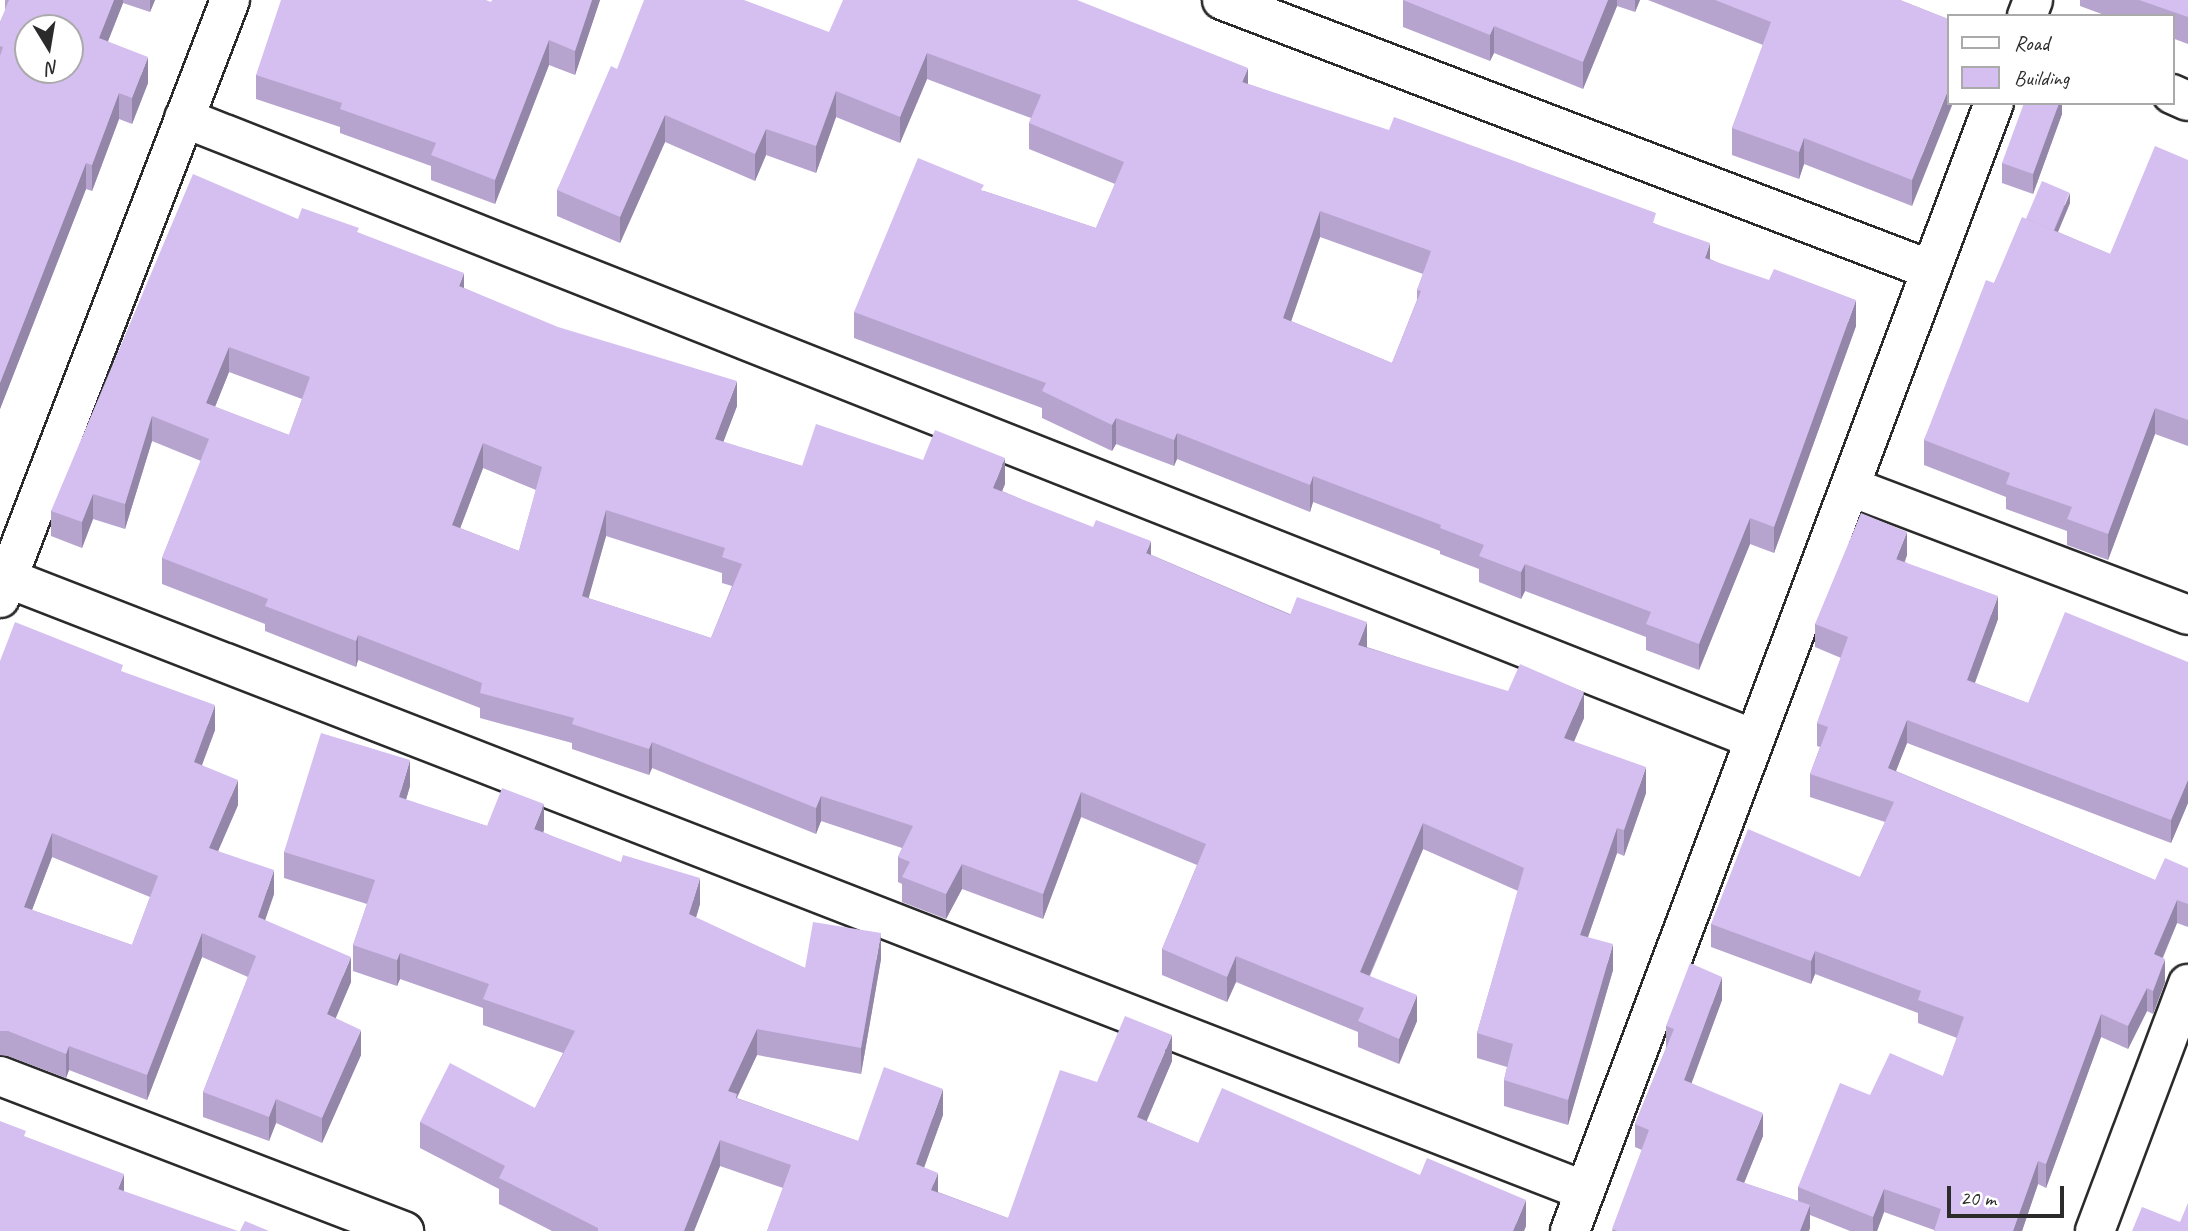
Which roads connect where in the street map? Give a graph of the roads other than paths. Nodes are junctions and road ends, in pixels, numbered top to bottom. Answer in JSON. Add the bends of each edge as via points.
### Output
{"nodes":[{"id":1,"x":230,"y":0,"type":"edge"},
{"id":2,"x":1222,"y":0,"type":"edge"},
{"id":3,"x":1993,"y":105,"type":"edge"},
{"id":4,"x":184,"y":118,"type":"junction"},
{"id":5,"x":1931,"y":270,"type":"junction"},
{"id":6,"x":1851,"y":487,"type":"junction"},
{"id":7,"x":4,"y":588,"type":"edge"},
{"id":8,"x":2188,"y":615,"type":"edge"},
{"id":9,"x":1754,"y":739,"type":"junction"},
{"id":10,"x":2188,"y":984,"type":"edge"},
{"id":11,"x":0,"y":1076,"type":"edge"},
{"id":12,"x":1585,"y":1191,"type":"junction"},
{"id":13,"x":404,"y":1231,"type":"edge"},
{"id":14,"x":1570,"y":1231,"type":"edge"},
{"id":15,"x":2095,"y":1231,"type":"edge"}],
"edges":[{"from":1,"to":4,"type":"street"},
{"from":2,"to":5,"type":"street"},
{"from":3,"to":5,"type":"street"},
{"from":4,"to":7,"type":"street"},
{"from":4,"to":9,"type":"street"},
{"from":5,"to":6,"type":"street"},
{"from":6,"to":8,"type":"street"},
{"from":6,"to":9,"type":"street"},
{"from":7,"to":12,"type":"street"},
{"from":9,"to":12,"type":"street"},
{"from":10,"to":15,"type":"street"},
{"from":11,"to":13,"type":"street"},
{"from":12,"to":14,"type":"street"}]}
